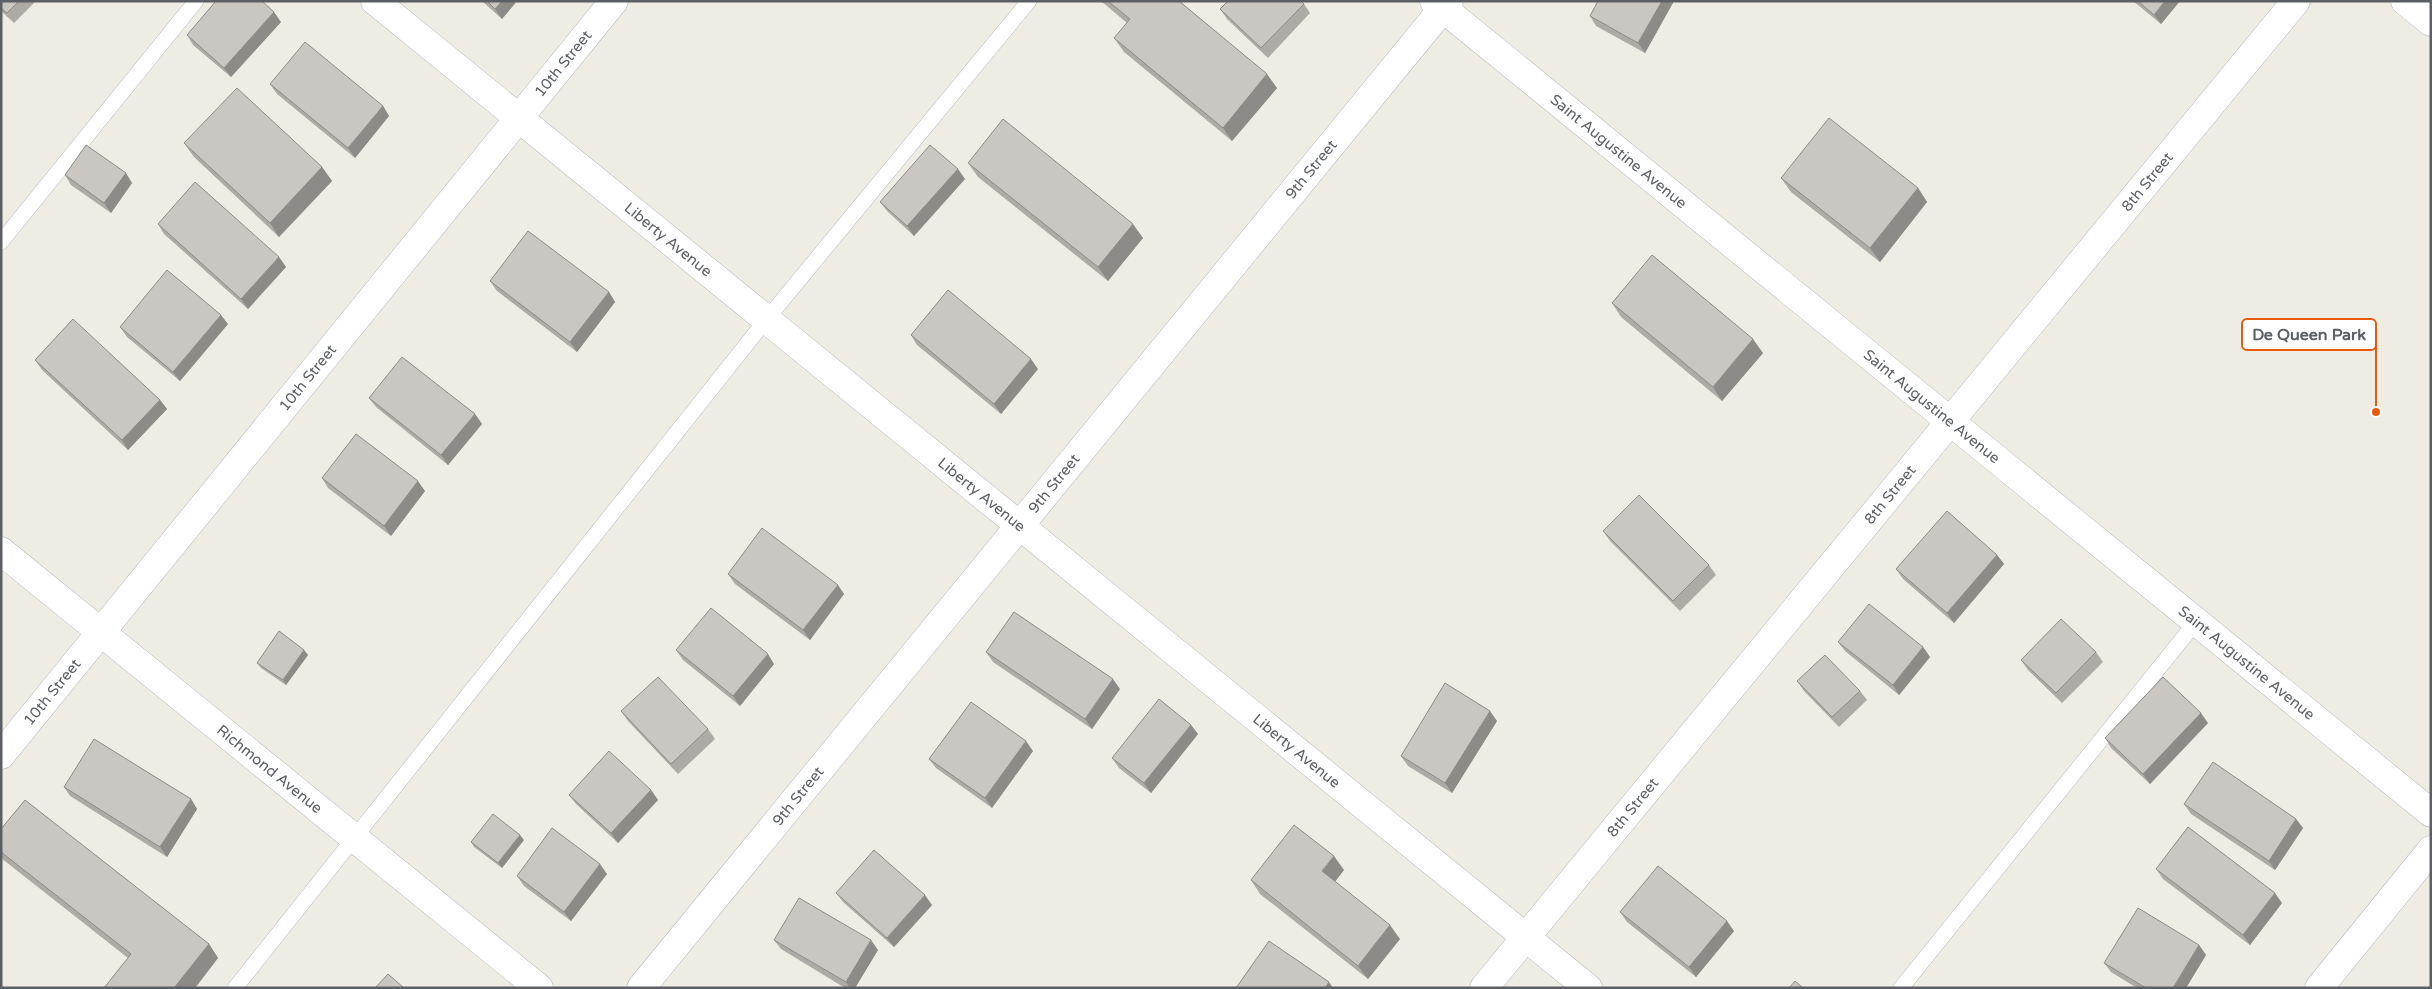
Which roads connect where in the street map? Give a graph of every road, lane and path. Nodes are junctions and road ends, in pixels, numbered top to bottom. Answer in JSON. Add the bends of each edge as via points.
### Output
{"nodes":[{"id":1,"x":196,"y":1,"type":"edge"},
{"id":2,"x":375,"y":1,"type":"edge"},
{"id":3,"x":614,"y":1,"type":"edge"},
{"id":4,"x":1029,"y":1,"type":"edge"},
{"id":5,"x":2296,"y":1,"type":"edge"},
{"id":6,"x":2405,"y":1,"type":"edge"},
{"id":7,"x":1442,"y":4,"type":"edge"},
{"id":8,"x":2431,"y":22,"type":"edge"},
{"id":9,"x":519,"y":118,"type":"junction"},
{"id":10,"x":1,"y":242,"type":"edge"},
{"id":11,"x":766,"y":320,"type":"junction"},
{"id":12,"x":1950,"y":421,"type":"junction"},
{"id":13,"x":1019,"y":525,"type":"junction"},
{"id":14,"x":1,"y":551,"type":"edge"},
{"id":15,"x":2196,"y":622,"type":"junction"},
{"id":16,"x":101,"y":632,"type":"junction"},
{"id":17,"x":1,"y":755,"type":"edge"},
{"id":18,"x":2431,"y":813,"type":"edge"},
{"id":19,"x":355,"y":838,"type":"junction"},
{"id":20,"x":2431,"y":850,"type":"edge"},
{"id":21,"x":1526,"y":937,"type":"junction"},
{"id":22,"x":235,"y":988,"type":"edge"},
{"id":23,"x":539,"y":988,"type":"edge"},
{"id":24,"x":641,"y":988,"type":"edge"},
{"id":25,"x":1484,"y":988,"type":"edge"},
{"id":26,"x":1588,"y":988,"type":"edge"},
{"id":27,"x":1900,"y":988,"type":"edge"},
{"id":28,"x":2319,"y":988,"type":"edge"}],
"edges":[{"from":1,"to":10,"type":"lane"},
{"from":2,"to":9,"type":"street","name":"Liberty Avenue"},
{"from":3,"to":9,"type":"street","name":"10th Street"},
{"from":4,"to":11,"type":"lane"},
{"from":5,"to":12,"type":"street","name":"8th Street"},
{"from":6,"to":8,"type":"street"},
{"from":7,"to":12,"type":"street","name":"Saint Augustine Avenue"},
{"from":7,"to":13,"type":"street","name":"9th Street"},
{"from":9,"to":11,"type":"street","name":"Liberty Avenue"},
{"from":9,"to":16,"type":"street","name":"10th Street"},
{"from":11,"to":13,"type":"street","name":"Liberty Avenue"},
{"from":11,"to":19,"type":"lane"},
{"from":12,"to":15,"type":"street","name":"Saint Augustine Avenue"},
{"from":12,"to":21,"type":"street","name":"8th Street"},
{"from":13,"to":21,"type":"street","name":"Liberty Avenue"},
{"from":13,"to":24,"type":"street","name":"9th Street"},
{"from":14,"to":16,"type":"street","name":"Richmond Avenue"},
{"from":15,"to":18,"type":"street","name":"Saint Augustine Avenue"},
{"from":15,"to":27,"type":"lane"},
{"from":16,"to":17,"type":"street","name":"10th Street"},
{"from":16,"to":19,"type":"street","name":"Richmond Avenue"},
{"from":19,"to":22,"type":"lane"},
{"from":19,"to":23,"type":"street","name":"Richmond Avenue"},
{"from":20,"to":28,"type":"street"},
{"from":21,"to":25,"type":"street","name":"8th Street"},
{"from":21,"to":26,"type":"street","name":"Liberty Avenue"}]}
